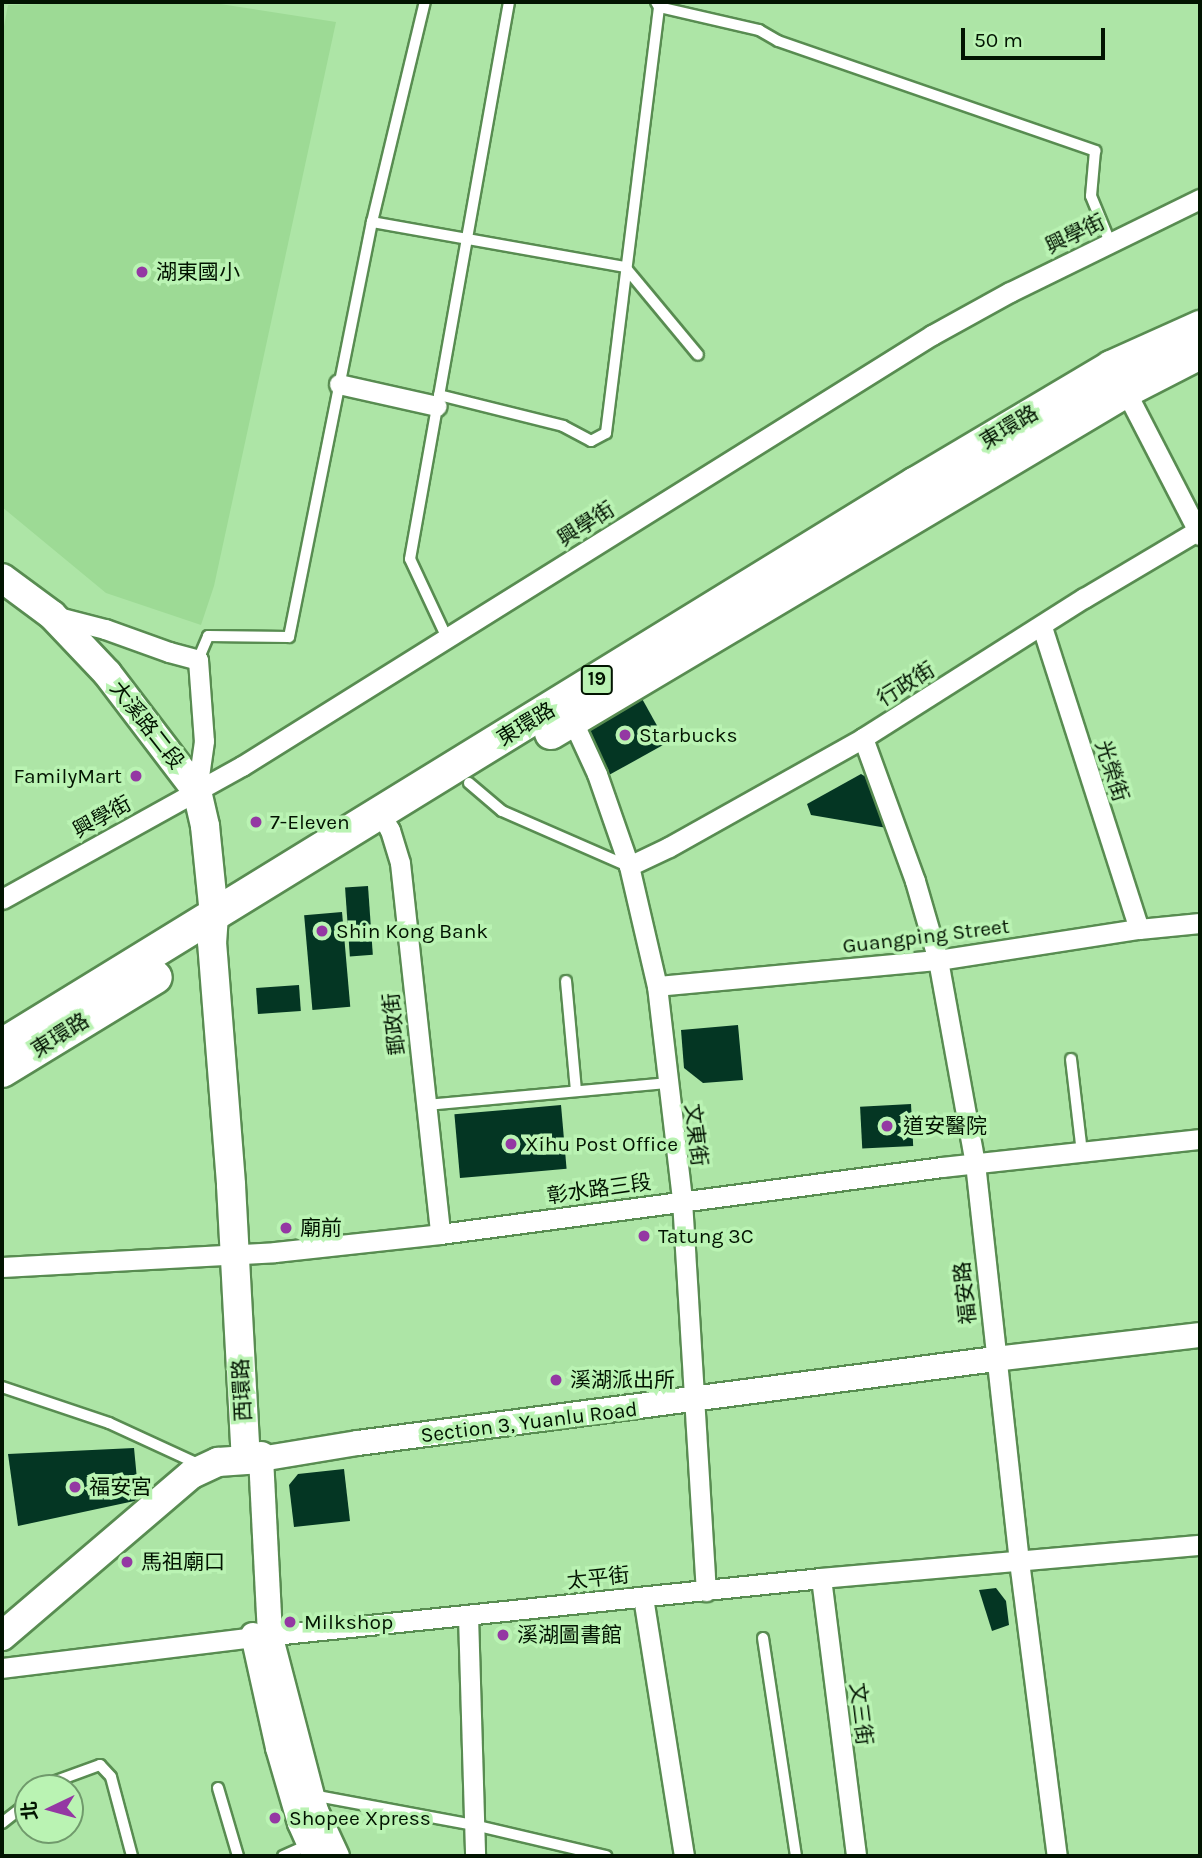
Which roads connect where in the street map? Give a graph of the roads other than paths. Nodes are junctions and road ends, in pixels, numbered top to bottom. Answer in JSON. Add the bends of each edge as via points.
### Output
{"nodes":[{"id":1,"x":425,"y":2,"type":"edge"},
{"id":2,"x":509,"y":2,"type":"edge"},
{"id":3,"x":657,"y":4,"type":"edge"},
{"id":4,"x":1200,"y":199,"type":"edge"},
{"id":5,"x":372,"y":222,"type":"junction"},
{"id":6,"x":466,"y":238,"type":"junction"},
{"id":7,"x":1110,"y":242,"type":"junction"},
{"id":8,"x":625,"y":267,"type":"junction"},
{"id":9,"x":1200,"y":327,"type":"edge"},
{"id":10,"x":1200,"y":353,"type":"edge"},
{"id":11,"x":698,"y":355,"type":"dead end"},
{"id":12,"x":1118,"y":379,"type":"junction"},
{"id":13,"x":340,"y":384,"type":"junction"},
{"id":14,"x":438,"y":400,"type":"junction"},
{"id":15,"x":1200,"y":531,"type":"edge"},
{"id":16,"x":7,"y":586,"type":"edge"},
{"id":17,"x":52,"y":615,"type":"junction"},
{"id":18,"x":1042,"y":627,"type":"junction"},
{"id":19,"x":448,"y":639,"type":"junction"},
{"id":20,"x":198,"y":660,"type":"junction"},
{"id":21,"x":568,"y":711,"type":"junction"},
{"id":22,"x":863,"y":738,"type":"junction"},
{"id":23,"x":469,"y":783,"type":"junction"},
{"id":24,"x":197,"y":791,"type":"junction"},
{"id":25,"x":385,"y":821,"type":"junction"},
{"id":26,"x":629,"y":866,"type":"junction"},
{"id":27,"x":2,"y":900,"type":"edge"},
{"id":28,"x":1200,"y":923,"type":"edge"},
{"id":29,"x":1139,"y":929,"type":"junction"},
{"id":30,"x":217,"y":930,"type":"junction"},
{"id":31,"x":938,"y":960,"type":"junction"},
{"id":32,"x":566,"y":981,"type":"dead end"},
{"id":33,"x":657,"y":986,"type":"junction"},
{"id":34,"x":2,"y":1045,"type":"edge"},
{"id":35,"x":1071,"y":1059,"type":"dead end"},
{"id":36,"x":2,"y":1071,"type":"edge"},
{"id":37,"x":667,"y":1083,"type":"junction"},
{"id":38,"x":576,"y":1091,"type":"junction"},
{"id":39,"x":426,"y":1105,"type":"junction"},
{"id":40,"x":1200,"y":1139,"type":"edge"},
{"id":41,"x":1082,"y":1152,"type":"junction"},
{"id":42,"x":975,"y":1163,"type":"junction"},
{"id":43,"x":682,"y":1200,"type":"junction"},
{"id":44,"x":440,"y":1234,"type":"junction"},
{"id":45,"x":243,"y":1253,"type":"junction"},
{"id":46,"x":2,"y":1267,"type":"edge"},
{"id":47,"x":1200,"y":1335,"type":"edge"},
{"id":48,"x":995,"y":1359,"type":"junction"},
{"id":49,"x":2,"y":1387,"type":"edge"},
{"id":50,"x":692,"y":1401,"type":"junction"},
{"id":51,"x":253,"y":1459,"type":"junction"},
{"id":52,"x":205,"y":1468,"type":"junction"},
{"id":53,"x":1200,"y":1545,"type":"edge"},
{"id":54,"x":1018,"y":1561,"type":"junction"},
{"id":55,"x":821,"y":1578,"type":"junction"},
{"id":56,"x":706,"y":1591,"type":"junction"},
{"id":57,"x":643,"y":1597,"type":"junction"},
{"id":58,"x":468,"y":1615,"type":"junction"},
{"id":59,"x":2,"y":1636,"type":"edge"},
{"id":60,"x":262,"y":1636,"type":"junction"},
{"id":61,"x":763,"y":1638,"type":"dead end"},
{"id":62,"x":2,"y":1668,"type":"edge"},
{"id":63,"x":75,"y":1774,"type":"edge"},
{"id":64,"x":218,"y":1788,"type":"dead end"},
{"id":65,"x":312,"y":1795,"type":"junction"},
{"id":66,"x":474,"y":1825,"type":"junction"},
{"id":67,"x":313,"y":1850,"type":"edge"},
{"id":68,"x":132,"y":1856,"type":"edge"},
{"id":69,"x":238,"y":1856,"type":"edge"},
{"id":70,"x":283,"y":1856,"type":"edge"},
{"id":71,"x":337,"y":1856,"type":"edge"},
{"id":72,"x":475,"y":1856,"type":"edge"},
{"id":73,"x":606,"y":1856,"type":"edge"},
{"id":74,"x":684,"y":1856,"type":"edge"},
{"id":75,"x":796,"y":1856,"type":"edge"},
{"id":76,"x":856,"y":1856,"type":"edge"},
{"id":77,"x":1057,"y":1856,"type":"edge"}],
"edges":[{"from":1,"to":5,"type":"lane"},
{"from":2,"to":6,"type":"lane"},
{"from":3,"to":7,"type":"lane","via":[[759,30],[778,41],[1095,151],[1091,196]]},
{"from":3,"to":8,"type":"lane"},
{"from":4,"to":7,"type":"street","name":"興學街"},
{"from":5,"to":6,"type":"lane"},
{"from":5,"to":13,"type":"lane"},
{"from":6,"to":8,"type":"lane"},
{"from":6,"to":14,"type":"lane"},
{"from":7,"to":19,"type":"street","name":"興學街","via":[[932,335]]},
{"from":8,"to":11,"type":"lane"},
{"from":8,"to":14,"type":"lane","via":[[606,433],[591,441],[563,426]]},
{"from":9,"to":12,"type":"main road","name":"東環路","number":"19"},
{"from":10,"to":12,"type":"main road","name":"東環路","number":"19"},
{"from":12,"to":15,"type":"street"},
{"from":12,"to":21,"type":"main road","name":"東環路","number":"19","via":[[916,483]]},
{"from":13,"to":14,"type":"street"},
{"from":13,"to":20,"type":"lane","via":[[289,637],[208,636]]},
{"from":14,"to":19,"type":"lane","via":[[410,559]]},
{"from":15,"to":18,"type":"street","name":"行政街"},
{"from":16,"to":17,"type":"main road","name":"大溪路二段"},
{"from":17,"to":20,"type":"street"},
{"from":17,"to":24,"type":"main road","name":"大溪路二段","via":[[107,673]]},
{"from":18,"to":22,"type":"street","name":"行政街"},
{"from":18,"to":29,"type":"street","name":"光榮街"},
{"from":19,"to":24,"type":"street","name":"興學街"},
{"from":20,"to":24,"type":"street","via":[[204,741]]},
{"from":21,"to":23,"type":"main road","name":"東環路","number":"19"},
{"from":21,"to":25,"type":"main road","name":"東環路","number":"19"},
{"from":21,"to":26,"type":"street","name":"文東街","via":[[597,774]]},
{"from":22,"to":26,"type":"street","name":"行政街"},
{"from":22,"to":31,"type":"street","name":"福安路"},
{"from":23,"to":25,"type":"main road","name":"東環路","number":"19"},
{"from":23,"to":26,"type":"lane","via":[[502,811]]},
{"from":24,"to":27,"type":"street","name":"興學街"},
{"from":24,"to":30,"type":"main road","name":"大溪路二段"},
{"from":25,"to":30,"type":"main road","name":"東環路","number":"19"},
{"from":25,"to":39,"type":"street","name":"郵政街","via":[[400,863]]},
{"from":26,"to":33,"type":"street","name":"文東街"},
{"from":28,"to":29,"type":"street","name":"Guangping Street"},
{"from":29,"to":31,"type":"street","name":"Guangping Street"},
{"from":30,"to":34,"type":"main road","name":"東環路","number":"19"},
{"from":30,"to":36,"type":"main road","name":"東環路","number":"19"},
{"from":30,"to":45,"type":"main road","name":"西環路"},
{"from":31,"to":33,"type":"street","name":"Guangping Street"},
{"from":31,"to":42,"type":"street","name":"福安路"},
{"from":32,"to":38,"type":"lane"},
{"from":33,"to":37,"type":"street","name":"文東街"},
{"from":35,"to":41,"type":"lane"},
{"from":37,"to":38,"type":"lane"},
{"from":37,"to":43,"type":"street","name":"文東街"},
{"from":38,"to":39,"type":"lane"},
{"from":39,"to":44,"type":"street","name":"郵政街"},
{"from":40,"to":41,"type":"street","name":"彰水路三段"},
{"from":41,"to":42,"type":"street","name":"彰水路三段"},
{"from":42,"to":43,"type":"street","name":"彰水路三段"},
{"from":42,"to":48,"type":"street","name":"福安路"},
{"from":43,"to":44,"type":"street","name":"彰水路三段"},
{"from":43,"to":50,"type":"street","name":"文東街"},
{"from":44,"to":45,"type":"street","name":"彰水路三段"},
{"from":45,"to":46,"type":"street","name":"彰水路三段"},
{"from":45,"to":51,"type":"main road","name":"西環路"},
{"from":47,"to":48,"type":"street","name":"Section 3, Yuanlu Road"},
{"from":48,"to":50,"type":"street","name":"Section 3, Yuanlu Road"},
{"from":48,"to":54,"type":"street","name":"福安路"},
{"from":49,"to":52,"type":"lane","via":[[109,1423]]},
{"from":50,"to":51,"type":"street","name":"Section 3, Yuanlu Road"},
{"from":50,"to":56,"type":"street","name":"文東街"},
{"from":51,"to":52,"type":"main road","name":"Section 3, Yuanlu Road","via":[[218,1462]]},
{"from":51,"to":60,"type":"street","name":"西環路"},
{"from":52,"to":59,"type":"main road","name":"Section 3, Yuanlu Road","via":[[192,1474]]},
{"from":53,"to":54,"type":"street","name":"太平街"},
{"from":54,"to":55,"type":"street","name":"太平街"},
{"from":54,"to":77,"type":"street","name":"福安路"},
{"from":55,"to":56,"type":"street","name":"太平街"},
{"from":55,"to":76,"type":"street","name":"文三街"},
{"from":56,"to":57,"type":"street","name":"太平街"},
{"from":57,"to":58,"type":"street","name":"太平街"},
{"from":57,"to":74,"type":"street"},
{"from":58,"to":60,"type":"street","name":"太平街"},
{"from":58,"to":66,"type":"street"},
{"from":60,"to":62,"type":"street","name":"太平街"},
{"from":60,"to":65,"type":"street","name":"西環路"},
{"from":60,"to":67,"type":"street","name":"西環路","via":[[278,1748]]},
{"from":61,"to":75,"type":"lane"},
{"from":63,"to":68,"type":"lane","via":[[100,1765],[111,1777]]},
{"from":64,"to":69,"type":"lane"},
{"from":65,"to":66,"type":"lane"},
{"from":65,"to":71,"type":"street","name":"西環路"},
{"from":66,"to":72,"type":"street"},
{"from":66,"to":73,"type":"lane"},
{"from":67,"to":70,"type":"lane"}]}
